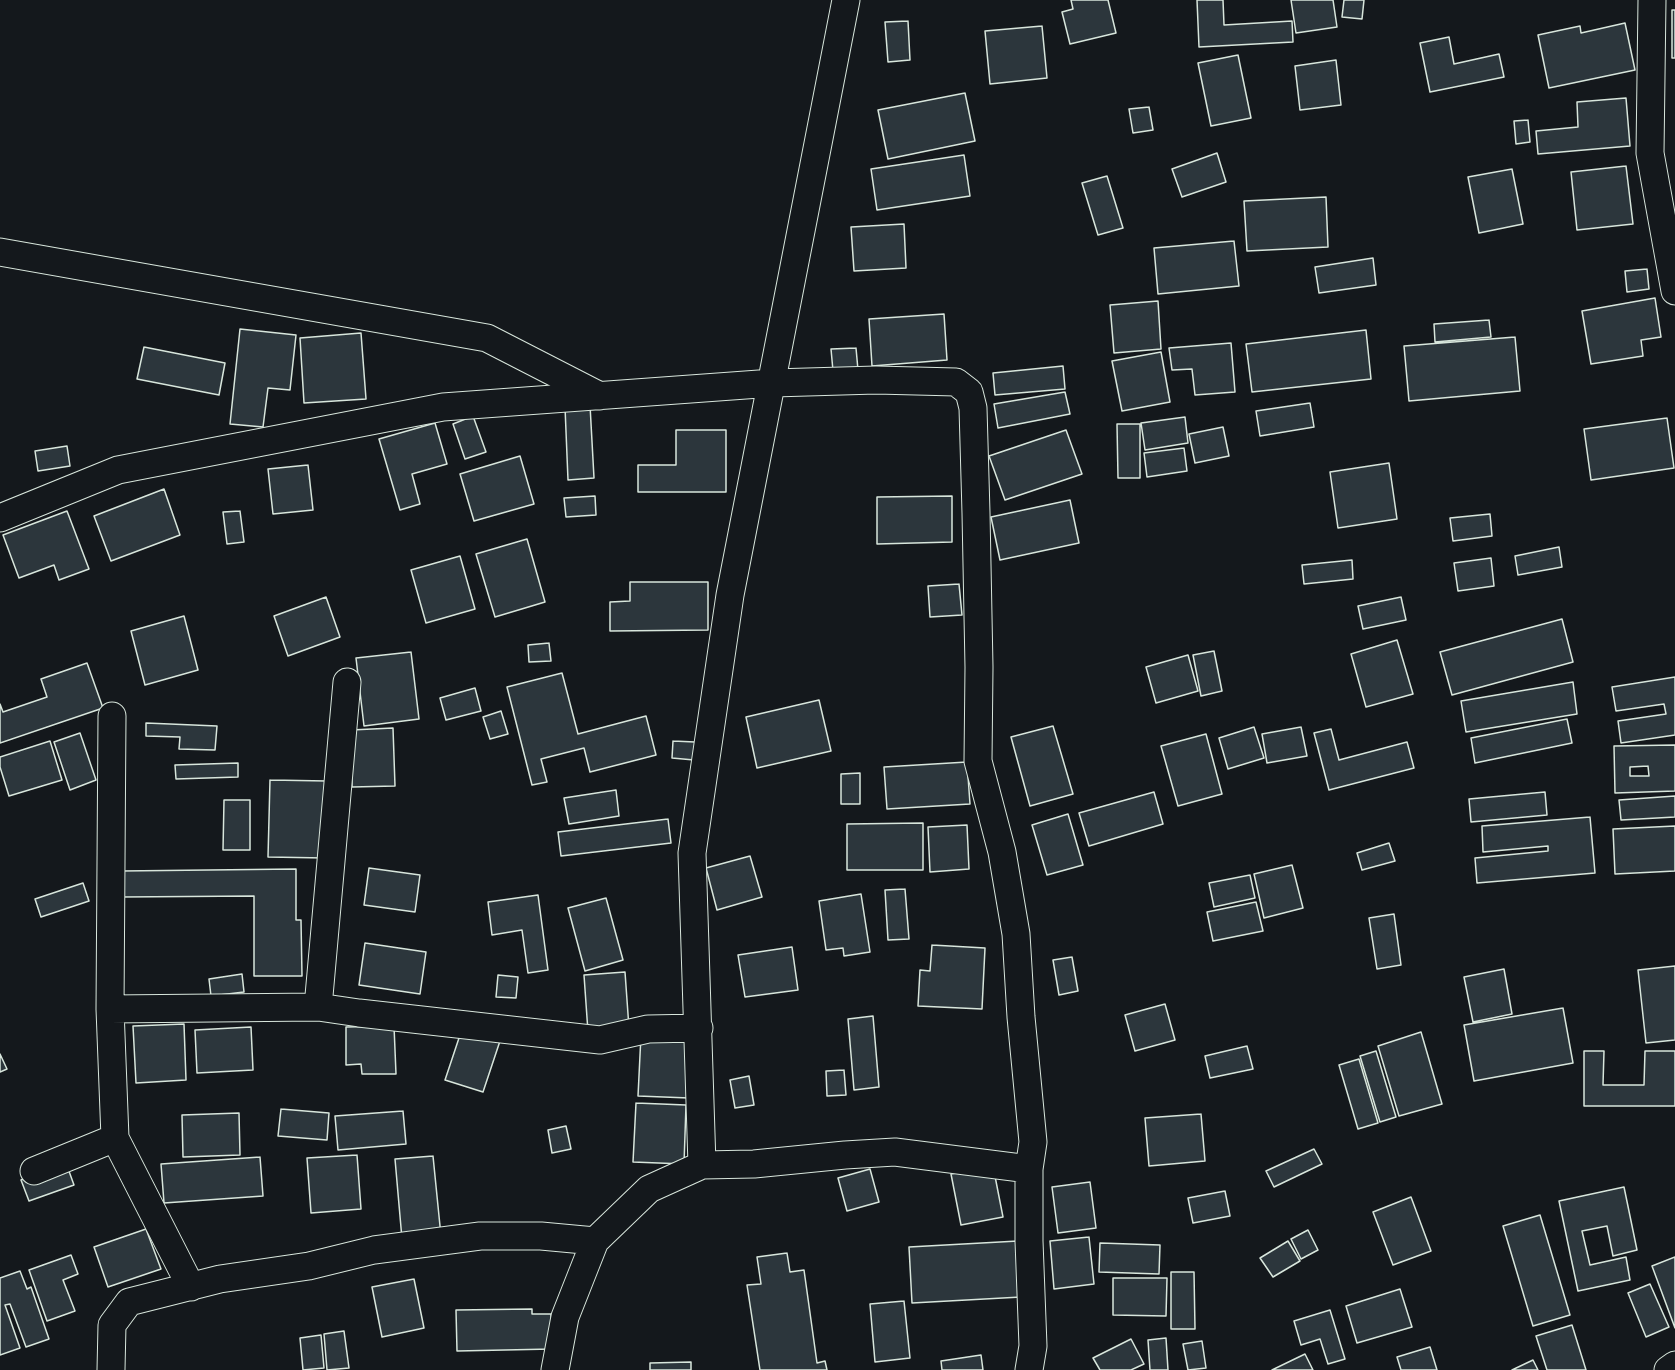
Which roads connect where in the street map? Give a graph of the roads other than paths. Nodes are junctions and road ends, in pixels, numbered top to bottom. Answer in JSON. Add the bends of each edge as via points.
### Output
{"nodes":[{"id":1,"x":846,"y":0,"type":"edge"},
{"id":2,"x":1652,"y":0,"type":"edge"},
{"id":3,"x":0,"y":252,"type":"edge"},
{"id":4,"x":1675,"y":291,"type":"edge"},
{"id":5,"x":773,"y":382,"type":"junction"},
{"id":6,"x":600,"y":396,"type":"junction"},
{"id":7,"x":0,"y":518,"type":"edge"},
{"id":8,"x":347,"y":682,"type":"dead end"},
{"id":9,"x":112,"y":716,"type":"dead end"},
{"id":10,"x":318,"y":1006,"type":"junction"},
{"id":11,"x":110,"y":1009,"type":"junction"},
{"id":12,"x":699,"y":1028,"type":"junction"},
{"id":13,"x":115,"y":1138,"type":"junction"},
{"id":14,"x":702,"y":1165,"type":"junction"},
{"id":15,"x":1029,"y":1168,"type":"junction"},
{"id":16,"x":34,"y":1171,"type":"dead end"},
{"id":17,"x":595,"y":1241,"type":"junction"},
{"id":18,"x":191,"y":1287,"type":"junction"},
{"id":19,"x":1675,"y":1365,"type":"edge"},
{"id":20,"x":111,"y":1370,"type":"edge"},
{"id":21,"x":555,"y":1370,"type":"edge"},
{"id":22,"x":1029,"y":1370,"type":"edge"},
{"id":23,"x":1668,"y":1370,"type":"edge"}],
"edges":[{"from":1,"to":5,"type":"street"},
{"from":2,"to":4,"type":"street","via":[[1650,153]]},
{"from":3,"to":6,"type":"street","via":[[487,338]]},
{"from":5,"to":6,"type":"street"},
{"from":5,"to":12,"type":"street","via":[[730,595],[692,853]]},
{"from":5,"to":15,"type":"street","via":[[956,382],[969,392],[973,408],[977,525],[978,761],[1002,852],[1016,934],[1033,1142]]},
{"from":6,"to":7,"type":"street","via":[[443,407],[118,470]]},
{"from":8,"to":10,"type":"street"},
{"from":9,"to":11,"type":"street"},
{"from":10,"to":11,"type":"street"},
{"from":10,"to":12,"type":"street","via":[[600,1040],[648,1029]]},
{"from":11,"to":13,"type":"street"},
{"from":12,"to":14,"type":"street"},
{"from":13,"to":16,"type":"street"},
{"from":13,"to":18,"type":"street"},
{"from":14,"to":15,"type":"street","via":[[895,1152]]},
{"from":14,"to":17,"type":"street","via":[[649,1189]]},
{"from":15,"to":22,"type":"street","via":[[1033,1346]]},
{"from":17,"to":18,"type":"street","via":[[480,1236],[374,1250]]},
{"from":17,"to":21,"type":"street","via":[[565,1317]]},
{"from":18,"to":20,"type":"street","via":[[129,1302],[112,1325]]},
{"from":19,"to":23,"type":"street"}]}
